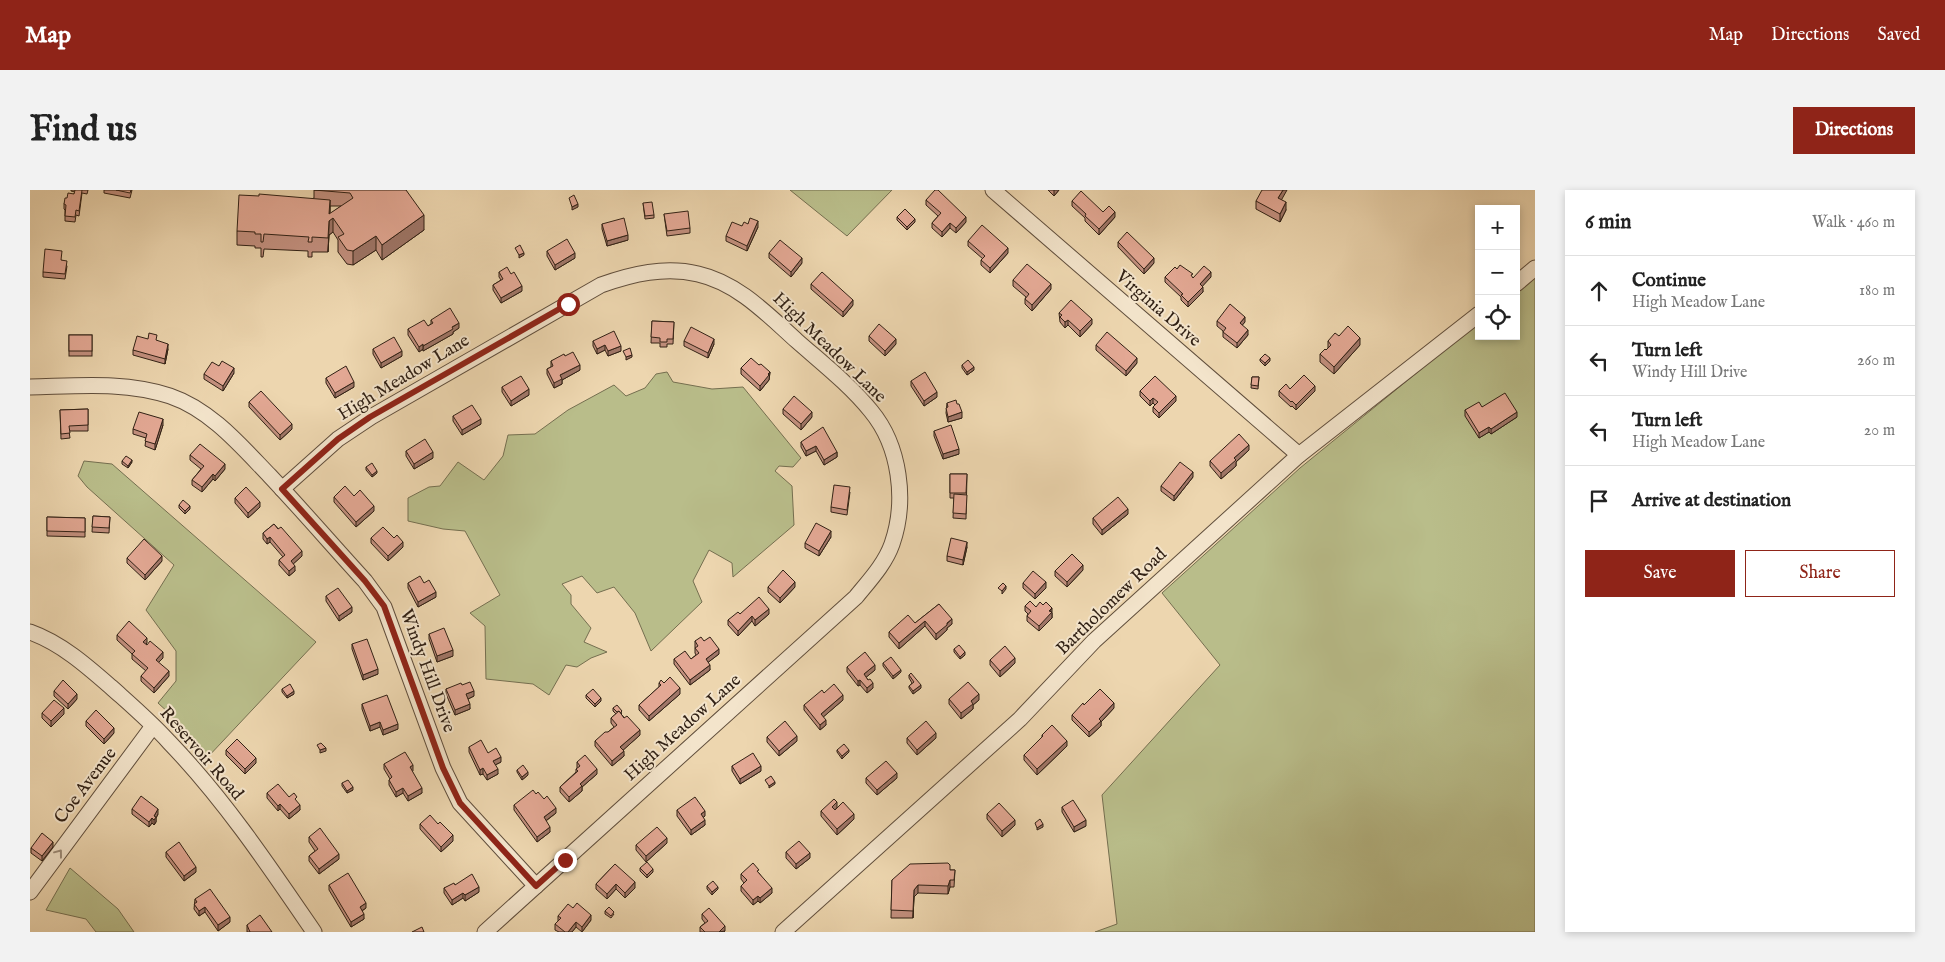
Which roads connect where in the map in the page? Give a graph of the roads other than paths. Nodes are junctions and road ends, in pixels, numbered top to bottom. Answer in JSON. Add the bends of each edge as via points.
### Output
{"nodes":[{"id":1,"x":993,"y":190,"type":"edge"},
{"id":2,"x":1535,"y":268,"type":"edge"},
{"id":3,"x":1520,"y":281,"type":"edge"},
{"id":4,"x":1475,"y":317,"type":"edge"},
{"id":5,"x":30,"y":387,"type":"edge"},
{"id":6,"x":1299,"y":455,"type":"junction"},
{"id":7,"x":282,"y":489,"type":"junction"},
{"id":8,"x":30,"y":632,"type":"edge"},
{"id":9,"x":154,"y":726,"type":"junction"},
{"id":10,"x":536,"y":886,"type":"junction"},
{"id":11,"x":30,"y":892,"type":"edge"},
{"id":12,"x":314,"y":932,"type":"edge"},
{"id":13,"x":486,"y":932,"type":"edge"},
{"id":14,"x":783,"y":932,"type":"edge"}],
"edges":[{"from":1,"to":6,"type":"street","name":"Virginia Drive"},
{"from":2,"to":3,"type":"street"},
{"from":4,"to":6,"type":"street","name":"Bartholomew Road"},
{"from":5,"to":7,"type":"street","name":"Windy Hill Drive","via":[[110,386],[172,396],[204,414],[232,436]]},
{"from":6,"to":14,"type":"street","name":"Bartholomew Road","via":[[1094,641],[1012,725]]},
{"from":7,"to":10,"type":"street","name":"Windy Hill Drive","via":[[384,606],[443,768],[460,803]]},
{"from":7,"to":10,"type":"street","name":"High Meadow Lane","via":[[338,439],[370,417],[601,285],[633,274],[663,271],[698,274],[728,285],[756,304],[872,412],[890,441],[898,476],[899,510],[892,544],[876,574],[856,597]]},
{"from":8,"to":9,"type":"street","name":"Reservoir Road","via":[[53,642],[78,660]]},
{"from":11,"to":9,"type":"street","name":"Coe Avenue","one_way":true},
{"from":9,"to":12,"type":"street","name":"Reservoir Road","via":[[251,842]]},
{"from":10,"to":13,"type":"street","name":"High Meadow Lane"}]}
